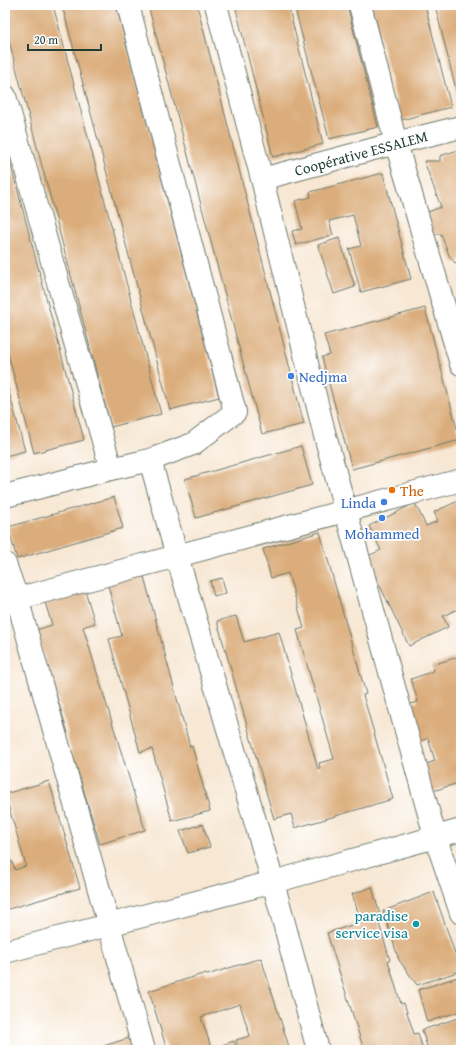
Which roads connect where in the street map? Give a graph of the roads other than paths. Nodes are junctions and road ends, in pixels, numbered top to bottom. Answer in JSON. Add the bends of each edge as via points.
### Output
{"nodes":[{"id":1,"x":128,"y":5,"type":"edge"},
{"id":2,"x":216,"y":5,"type":"edge"},
{"id":3,"x":360,"y":5,"type":"edge"},
{"id":4,"x":5,"y":96,"type":"edge"},
{"id":5,"x":461,"y":128,"type":"edge"},
{"id":6,"x":396,"y":143,"type":"junction"},
{"id":7,"x":262,"y":179,"type":"junction"},
{"id":8,"x":461,"y":364,"type":"edge"},
{"id":9,"x":150,"y":460,"type":"junction"},
{"id":10,"x":111,"y":469,"type":"junction"},
{"id":11,"x":461,"y":480,"type":"edge"},
{"id":12,"x":5,"y":496,"type":"edge"},
{"id":13,"x":346,"y":510,"type":"junction"},
{"id":14,"x":177,"y":556,"type":"junction"},
{"id":15,"x":5,"y":564,"type":"edge"},
{"id":16,"x":11,"y":600,"type":"edge"},
{"id":17,"x":461,"y":830,"type":"edge"},
{"id":18,"x":435,"y":836,"type":"junction"},
{"id":19,"x":273,"y":882,"type":"junction"},
{"id":20,"x":461,"y":913,"type":"edge"},
{"id":21,"x":110,"y":925,"type":"junction"},
{"id":22,"x":5,"y":952,"type":"edge"},
{"id":23,"x":144,"y":1050,"type":"edge"},
{"id":24,"x":318,"y":1050,"type":"edge"}],
"edges":[{"from":1,"to":9,"type":"street","via":[[236,412],[193,444]]},
{"from":2,"to":7,"type":"street"},
{"from":3,"to":6,"type":"street"},
{"from":4,"to":10,"type":"street"},
{"from":5,"to":6,"type":"street","name":"Coopérative ESSALEM"},
{"from":6,"to":7,"type":"street","name":"Coopérative ESSALEM"},
{"from":6,"to":8,"type":"street"},
{"from":7,"to":13,"type":"street","via":[[324,432]]},
{"from":9,"to":10,"type":"street"},
{"from":9,"to":14,"type":"street"},
{"from":10,"to":12,"type":"street"},
{"from":11,"to":13,"type":"street"},
{"from":13,"to":14,"type":"street"},
{"from":13,"to":18,"type":"street"},
{"from":14,"to":16,"type":"street"},
{"from":14,"to":19,"type":"street"},
{"from":15,"to":16,"type":"street"},
{"from":16,"to":21,"type":"street"},
{"from":17,"to":18,"type":"street"},
{"from":18,"to":19,"type":"street"},
{"from":18,"to":20,"type":"street"},
{"from":19,"to":21,"type":"street"},
{"from":19,"to":24,"type":"street"},
{"from":21,"to":22,"type":"street"},
{"from":21,"to":23,"type":"street"}]}
